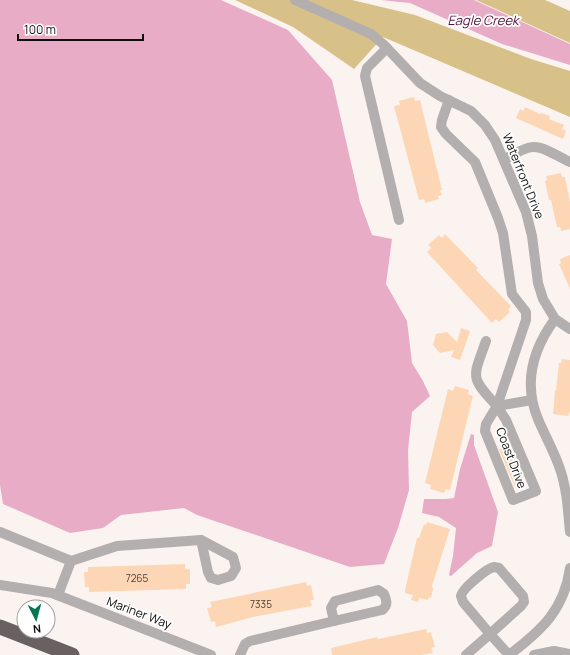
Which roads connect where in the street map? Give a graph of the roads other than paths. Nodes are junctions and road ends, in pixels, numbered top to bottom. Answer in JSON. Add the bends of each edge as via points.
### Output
{"nodes":[{"id":1,"x":294,"y":0,"type":"edge"},
{"id":2,"x":387,"y":48,"type":"junction"},
{"id":3,"x":449,"y":100,"type":"junction"},
{"id":4,"x":504,"y":160,"type":"junction"},
{"id":5,"x":570,"y":162,"type":"edge"},
{"id":6,"x":399,"y":220,"type":"dead end"},
{"id":7,"x":555,"y":319,"type":"junction"},
{"id":8,"x":570,"y":329,"type":"edge"},
{"id":9,"x":486,"y":341,"type":"dead end"},
{"id":10,"x":532,"y":400,"type":"junction"},
{"id":11,"x":497,"y":406,"type":"junction"},
{"id":12,"x":0,"y":532,"type":"edge"},
{"id":13,"x":570,"y":532,"type":"edge"},
{"id":14,"x":201,"y":540,"type":"dead end"},
{"id":15,"x":71,"y":561,"type":"junction"},
{"id":16,"x":570,"y":568,"type":"edge"},
{"id":17,"x":0,"y":585,"type":"edge"},
{"id":18,"x":58,"y":595,"type":"junction"},
{"id":19,"x":334,"y":621,"type":"junction"},
{"id":20,"x":0,"y":627,"type":"edge"},
{"id":21,"x":490,"y":634,"type":"junction"},
{"id":22,"x":570,"y":654,"type":"edge"},
{"id":23,"x":72,"y":655,"type":"edge"},
{"id":24,"x":211,"y":655,"type":"edge"},
{"id":25,"x":240,"y":655,"type":"edge"},
{"id":26,"x":466,"y":655,"type":"edge"},
{"id":27,"x":509,"y":655,"type":"edge"},
{"id":28,"x":534,"y":655,"type":"edge"}],
"edges":[{"from":1,"to":2,"type":"street","name":"Waterfront Drive","via":[[371,34]]},
{"from":2,"to":3,"type":"street","name":"Waterfront Drive","via":[[414,78],[429,90]]},
{"from":2,"to":6,"type":"street","via":[[372,62],[365,74]]},
{"from":3,"to":4,"type":"street","name":"Waterfront Drive","via":[[471,111],[482,122],[492,134]]},
{"from":3,"to":11,"type":"street","via":[[441,128],[475,162],[503,233],[512,294],[526,312],[526,320]]},
{"from":4,"to":5,"type":"street","via":[[530,146],[541,148]]},
{"from":4,"to":7,"type":"street","name":"Waterfront Drive","via":[[529,224],[540,291]]},
{"from":7,"to":8,"type":"street","name":"Waterfront Drive"},
{"from":7,"to":10,"type":"street","via":[[542,338],[533,359],[530,382]]},
{"from":9,"to":11,"type":"street","via":[[475,378]]},
{"from":10,"to":11,"type":"street"},
{"from":10,"to":13,"type":"street","via":[[562,474]]},
{"from":11,"to":11,"type":"street","name":"Coast Drive","via":[[485,430],[513,500],[536,491],[506,420]]},
{"from":12,"to":15,"type":"street"},
{"from":14,"to":15,"type":"street","via":[[116,546]]},
{"from":15,"to":18,"type":"street"},
{"from":16,"to":27,"type":"street","via":[[564,593],[554,613],[535,635]]},
{"from":17,"to":18,"type":"street","name":"Mariner Way"},
{"from":18,"to":24,"type":"street","name":"Mariner Way"},
{"from":19,"to":19,"type":"street","via":[[382,610],[386,604],[384,594],[378,590],[335,601],[331,608]]},
{"from":19,"to":25,"type":"street","via":[[250,640]]},
{"from":20,"to":23,"type":"highway"},
{"from":21,"to":21,"type":"street","via":[[521,606],[524,600],[500,569],[494,567],[488,568],[464,590],[461,596],[462,601]]},
{"from":21,"to":26,"type":"street"},
{"from":21,"to":27,"type":"street"},
{"from":22,"to":28,"type":"street","via":[[554,651]]}]}
